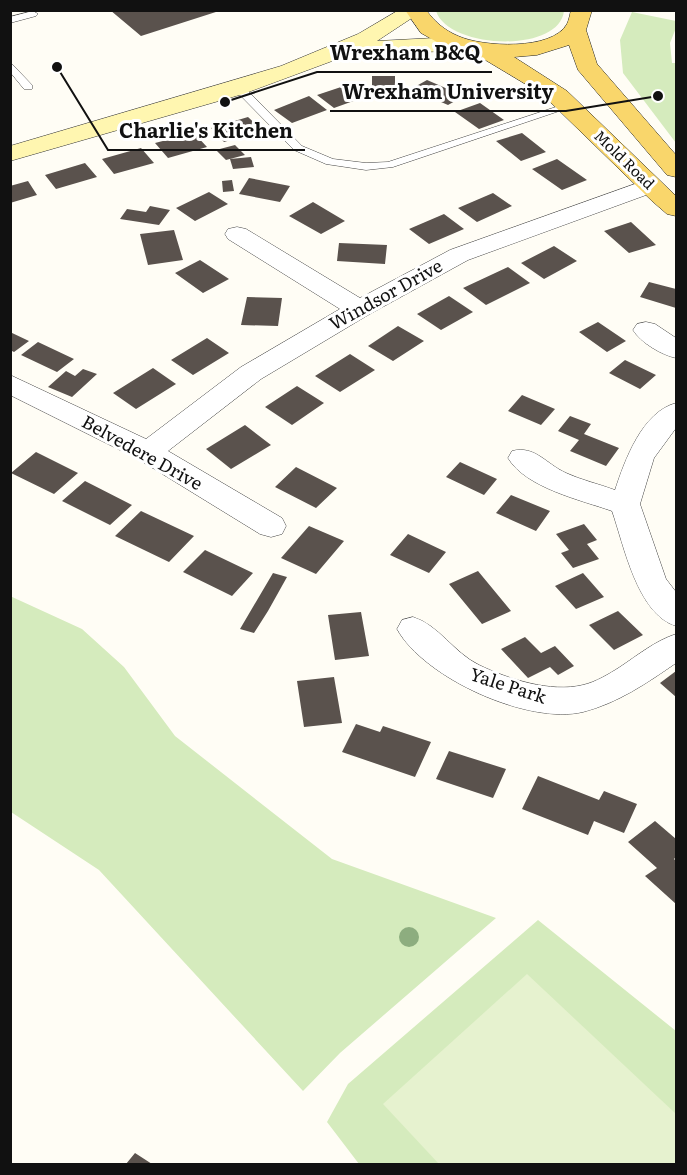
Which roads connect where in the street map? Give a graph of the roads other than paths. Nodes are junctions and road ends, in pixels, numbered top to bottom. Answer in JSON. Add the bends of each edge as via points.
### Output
{"nodes":[{"id":1,"x":415,"y":10,"type":"edge"},
{"id":2,"x":33,"y":14,"type":"dead end"},
{"id":3,"x":582,"y":16,"type":"edge"},
{"id":4,"x":10,"y":20,"type":"edge"},
{"id":5,"x":454,"y":44,"type":"junction"},
{"id":6,"x":484,"y":50,"type":"junction"},
{"id":7,"x":339,"y":52,"type":"junction"},
{"id":8,"x":10,"y":65,"type":"edge"},
{"id":9,"x":28,"y":87,"type":"dead end"},
{"id":10,"x":239,"y":88,"type":"junction"},
{"id":11,"x":569,"y":106,"type":"junction"},
{"id":12,"x":10,"y":154,"type":"edge"},
{"id":13,"x":676,"y":170,"type":"edge"},
{"id":14,"x":676,"y":178,"type":"edge"},
{"id":15,"x":649,"y":186,"type":"junction"},
{"id":16,"x":676,"y":208,"type":"edge"},
{"id":17,"x":237,"y":234,"type":"dead end"},
{"id":18,"x":359,"y":309,"type":"junction"},
{"id":19,"x":646,"y":330,"type":"dead end"},
{"id":20,"x":676,"y":350,"type":"edge"},
{"id":21,"x":10,"y":384,"type":"edge"},
{"id":22,"x":676,"y":411,"type":"edge"},
{"id":23,"x":148,"y":452,"type":"junction"},
{"id":24,"x":522,"y":458,"type":"dead end"},
{"id":25,"x":625,"y":504,"type":"junction"},
{"id":26,"x":271,"y":526,"type":"dead end"},
{"id":27,"x":676,"y":614,"type":"edge"},
{"id":28,"x":413,"y":629,"type":"dead end"},
{"id":29,"x":676,"y":647,"type":"edge"}],
"edges":[{"from":1,"to":5,"type":"main road","via":[[420,23]]},
{"from":1,"to":7,"type":"main road","via":[[389,28]]},
{"from":2,"to":4,"type":"lane"},
{"from":3,"to":6,"type":"main road","via":[[561,41],[512,52]]},
{"from":3,"to":13,"type":"main road","name":"Mold Road","via":[[586,65]]},
{"from":5,"to":6,"type":"main road"},
{"from":5,"to":7,"type":"main road"},
{"from":6,"to":11,"type":"main road","name":"Mold Road","via":[[526,73]]},
{"from":7,"to":10,"type":"main road"},
{"from":8,"to":9,"type":"lane"},
{"from":10,"to":11,"type":"lane","via":[[309,155],[371,168]]},
{"from":10,"to":12,"type":"main road"},
{"from":11,"to":15,"type":"main road","name":"Mold Road"},
{"from":14,"to":15,"type":"main road"},
{"from":15,"to":16,"type":"main road","name":"Mold Road"},
{"from":15,"to":18,"type":"street","name":"Windsor Drive","via":[[459,255]]},
{"from":17,"to":18,"type":"street"},
{"from":18,"to":23,"type":"street","name":"Windsor Drive","via":[[251,373]]},
{"from":19,"to":20,"type":"street"},
{"from":21,"to":23,"type":"street","name":"Belvedere Drive"},
{"from":22,"to":25,"type":"street","via":[[640,457]]},
{"from":23,"to":26,"type":"street","name":"Belvedere Drive"},
{"from":24,"to":25,"type":"street","via":[[554,480]]},
{"from":25,"to":27,"type":"street","via":[[652,584]]},
{"from":28,"to":29,"type":"street","name":"Yale Park","via":[[457,669],[555,701],[581,699],[606,690]]}]}
